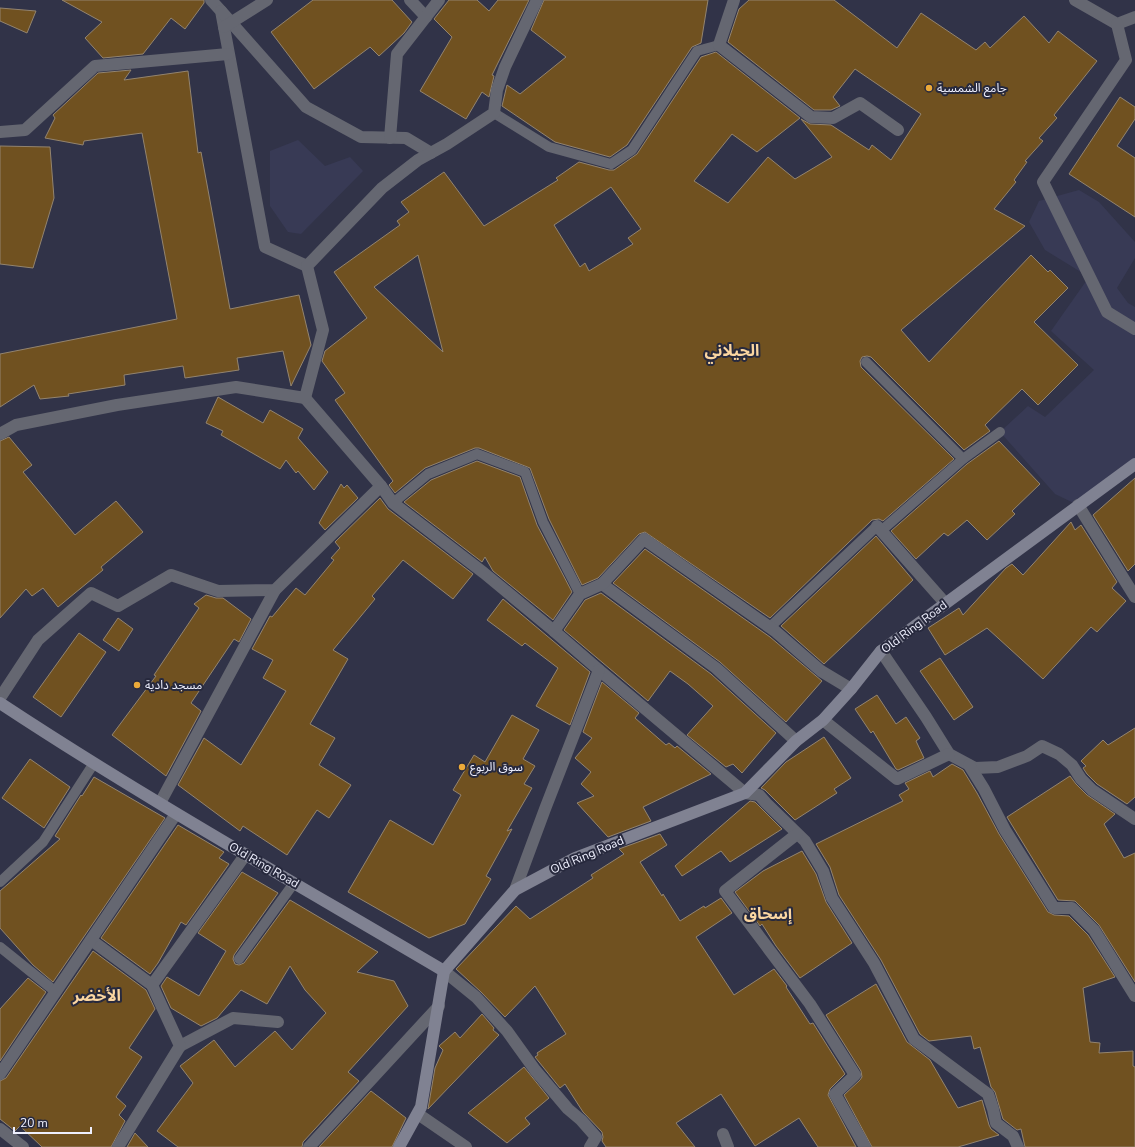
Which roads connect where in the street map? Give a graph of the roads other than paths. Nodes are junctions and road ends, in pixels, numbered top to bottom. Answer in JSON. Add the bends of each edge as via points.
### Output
{"nodes":[{"id":1,"x":211,"y":0,"type":"edge"},
{"id":2,"x":267,"y":0,"type":"edge"},
{"id":3,"x":410,"y":0,"type":"edge"},
{"id":4,"x":439,"y":0,"type":"edge"},
{"id":5,"x":537,"y":0,"type":"edge"},
{"id":6,"x":734,"y":0,"type":"edge"},
{"id":7,"x":1075,"y":0,"type":"edge"},
{"id":8,"x":426,"y":17,"type":"junction"},
{"id":9,"x":1135,"y":17,"type":"edge"},
{"id":10,"x":1117,"y":24,"type":"junction"},
{"id":11,"x":227,"y":25,"type":"junction"},
{"id":12,"x":719,"y":44,"type":"junction"},
{"id":13,"x":228,"y":54,"type":"junction"},
{"id":14,"x":494,"y":113,"type":"junction"},
{"id":15,"x":898,"y":130,"type":"dead end"},
{"id":16,"x":0,"y":132,"type":"edge"},
{"id":17,"x":390,"y":138,"type":"junction"},
{"id":18,"x":431,"y":153,"type":"junction"},
{"id":19,"x":307,"y":266,"type":"junction"},
{"id":20,"x":1135,"y":329,"type":"edge"},
{"id":21,"x":866,"y":362,"type":"dead end"},
{"id":22,"x":305,"y":398,"type":"junction"},
{"id":23,"x":1000,"y":432,"type":"dead end"},
{"id":24,"x":0,"y":434,"type":"edge"},
{"id":25,"x":963,"y":459,"type":"junction"},
{"id":26,"x":1133,"y":469,"type":"edge"},
{"id":27,"x":381,"y":486,"type":"junction"},
{"id":28,"x":392,"y":503,"type":"junction"},
{"id":29,"x":1078,"y":504,"type":"junction"},
{"id":30,"x":879,"y":528,"type":"junction"},
{"id":31,"x":602,"y":584,"type":"junction"},
{"id":32,"x":275,"y":590,"type":"junction"},
{"id":33,"x":580,"y":594,"type":"junction"},
{"id":34,"x":1135,"y":597,"type":"edge"},
{"id":35,"x":945,"y":603,"type":"junction"},
{"id":36,"x":770,"y":628,"type":"junction"},
{"id":37,"x":554,"y":631,"type":"junction"},
{"id":38,"x":881,"y":651,"type":"junction"},
{"id":39,"x":599,"y":670,"type":"junction"},
{"id":40,"x":850,"y":689,"type":"junction"},
{"id":41,"x":0,"y":698,"type":"edge"},
{"id":42,"x":0,"y":703,"type":"edge"},
{"id":43,"x":823,"y":720,"type":"junction"},
{"id":44,"x":796,"y":741,"type":"junction"},
{"id":45,"x":949,"y":754,"type":"junction"},
{"id":46,"x":94,"y":763,"type":"junction"},
{"id":47,"x":968,"y":765,"type":"junction"},
{"id":48,"x":745,"y":793,"type":"junction"},
{"id":49,"x":160,"y":803,"type":"junction"},
{"id":50,"x":176,"y":814,"type":"junction"},
{"id":51,"x":1135,"y":820,"type":"edge"},
{"id":52,"x":797,"y":834,"type":"junction"},
{"id":53,"x":246,"y":854,"type":"junction"},
{"id":54,"x":0,"y":882,"type":"edge"},
{"id":55,"x":294,"y":883,"type":"junction"},
{"id":56,"x":515,"y":890,"type":"junction"},
{"id":57,"x":91,"y":940,"type":"junction"},
{"id":58,"x":0,"y":947,"type":"edge"},
{"id":59,"x":239,"y":960,"type":"dead end"},
{"id":60,"x":444,"y":971,"type":"junction"},
{"id":61,"x":152,"y":985,"type":"junction"},
{"id":62,"x":56,"y":992,"type":"junction"},
{"id":63,"x":1135,"y":996,"type":"edge"},
{"id":64,"x":439,"y":1006,"type":"junction"},
{"id":65,"x":278,"y":1022,"type":"dead end"},
{"id":66,"x":180,"y":1046,"type":"junction"},
{"id":67,"x":0,"y":1074,"type":"edge"},
{"id":68,"x":418,"y":1114,"type":"junction"},
{"id":69,"x":0,"y":1129,"type":"edge"},
{"id":70,"x":723,"y":1134,"type":"dead end"},
{"id":71,"x":23,"y":1147,"type":"edge"},
{"id":72,"x":118,"y":1147,"type":"edge"},
{"id":73,"x":309,"y":1147,"type":"edge"},
{"id":74,"x":399,"y":1147,"type":"edge"},
{"id":75,"x":466,"y":1147,"type":"edge"},
{"id":76,"x":590,"y":1147,"type":"edge"},
{"id":77,"x":728,"y":1147,"type":"edge"},
{"id":78,"x":865,"y":1147,"type":"edge"},
{"id":79,"x":1018,"y":1147,"type":"edge"}],
"edges":[{"from":1,"to":11,"type":"street","via":[[221,11]]},
{"from":2,"to":11,"type":"street"},
{"from":3,"to":8,"type":"street"},
{"from":4,"to":8,"type":"street"},
{"from":5,"to":14,"type":"street","via":[[505,67],[497,90]]},
{"from":6,"to":12,"type":"street"},
{"from":7,"to":10,"type":"street"},
{"from":8,"to":17,"type":"street","via":[[397,54]]},
{"from":9,"to":10,"type":"street"},
{"from":10,"to":20,"type":"street","via":[[1126,60],[1043,182],[1107,312]]},
{"from":11,"to":13,"type":"street"},
{"from":11,"to":17,"type":"street","via":[[306,107],[361,137]]},
{"from":12,"to":14,"type":"lane","via":[[698,51],[632,150],[611,164],[549,147]]},
{"from":12,"to":15,"type":"street","via":[[811,117],[833,118],[860,103]]},
{"from":13,"to":16,"type":"street","via":[[95,66],[25,130]]},
{"from":13,"to":19,"type":"street","via":[[265,247]]},
{"from":14,"to":18,"type":"street"},
{"from":17,"to":18,"type":"street","via":[[406,138]]},
{"from":18,"to":19,"type":"street","via":[[382,188]]},
{"from":19,"to":22,"type":"street","via":[[323,330]]},
{"from":21,"to":25,"type":"lane"},
{"from":22,"to":24,"type":"street","via":[[236,387],[117,405],[16,425]]},
{"from":22,"to":27,"type":"street"},
{"from":23,"to":25,"type":"lane"},
{"from":25,"to":30,"type":"lane"},
{"from":26,"to":29,"type":"street","name":"Old Ring Road"},
{"from":27,"to":28,"type":"street"},
{"from":27,"to":32,"type":"street"},
{"from":28,"to":33,"type":"lane","via":[[428,474],[477,454],[525,472],[544,522]]},
{"from":28,"to":37,"type":"street","via":[[484,573]]},
{"from":29,"to":34,"type":"street"},
{"from":29,"to":35,"type":"street","name":"Old Ring Road"},
{"from":30,"to":35,"type":"street"},
{"from":30,"to":36,"type":"lane"},
{"from":31,"to":33,"type":"street"},
{"from":31,"to":36,"type":"street","via":[[644,538]]},
{"from":31,"to":44,"type":"street","via":[[716,668]]},
{"from":32,"to":41,"type":"street","via":[[218,591],[171,575],[118,606],[91,593],[38,640]]},
{"from":32,"to":49,"type":"street"},
{"from":33,"to":37,"type":"street"},
{"from":35,"to":38,"type":"street","name":"Old Ring Road"},
{"from":36,"to":40,"type":"street","via":[[821,672]]},
{"from":37,"to":39,"type":"street"},
{"from":38,"to":40,"type":"street","name":"Old Ring Road"},
{"from":38,"to":45,"type":"street"},
{"from":39,"to":48,"type":"street"},
{"from":39,"to":56,"type":"street"},
{"from":40,"to":43,"type":"street","name":"Old Ring Road"},
{"from":42,"to":46,"type":"street","name":"Old Ring Road"},
{"from":43,"to":44,"type":"street","name":"Old Ring Road"},
{"from":43,"to":45,"type":"street","via":[[897,779]]},
{"from":44,"to":48,"type":"street","name":"Old Ring Road"},
{"from":45,"to":47,"type":"street"},
{"from":46,"to":49,"type":"street","name":"Old Ring Road"},
{"from":46,"to":54,"type":"lane","via":[[43,842]]},
{"from":47,"to":51,"type":"street","via":[[975,768],[998,767],[1027,756],[1042,746],[1059,754],[1072,765],[1080,779],[1092,790]]},
{"from":47,"to":63,"type":"street","via":[[1054,908],[1072,908],[1094,930]]},
{"from":48,"to":52,"type":"street","via":[[759,795]]},
{"from":48,"to":56,"type":"street","name":"Old Ring Road","via":[[575,858]]},
{"from":49,"to":50,"type":"street","name":"Old Ring Road"},
{"from":50,"to":53,"type":"street","name":"Old Ring Road"},
{"from":50,"to":57,"type":"street"},
{"from":52,"to":78,"type":"street","via":[[725,891],[810,1004],[855,1075],[835,1094]]},
{"from":52,"to":79,"type":"street","via":[[805,841],[823,871],[832,898],[874,963],[914,1039],[988,1094],[996,1123],[1013,1136]]},
{"from":53,"to":55,"type":"street","name":"Old Ring Road"},
{"from":53,"to":61,"type":"street"},
{"from":55,"to":59,"type":"lane"},
{"from":55,"to":60,"type":"street","name":"Old Ring Road"},
{"from":56,"to":60,"type":"street","name":"Old Ring Road"},
{"from":57,"to":61,"type":"street"},
{"from":57,"to":62,"type":"street"},
{"from":58,"to":62,"type":"lane"},
{"from":60,"to":64,"type":"street"},
{"from":60,"to":76,"type":"street","via":[[476,997],[507,1032],[544,1081],[596,1137]]},
{"from":61,"to":66,"type":"street"},
{"from":62,"to":67,"type":"street"},
{"from":64,"to":68,"type":"street"},
{"from":64,"to":73,"type":"street"},
{"from":65,"to":66,"type":"street","via":[[233,1018]]},
{"from":66,"to":72,"type":"street"},
{"from":68,"to":74,"type":"street"},
{"from":68,"to":75,"type":"street"},
{"from":69,"to":71,"type":"street"},
{"from":70,"to":77,"type":"street"}]}
